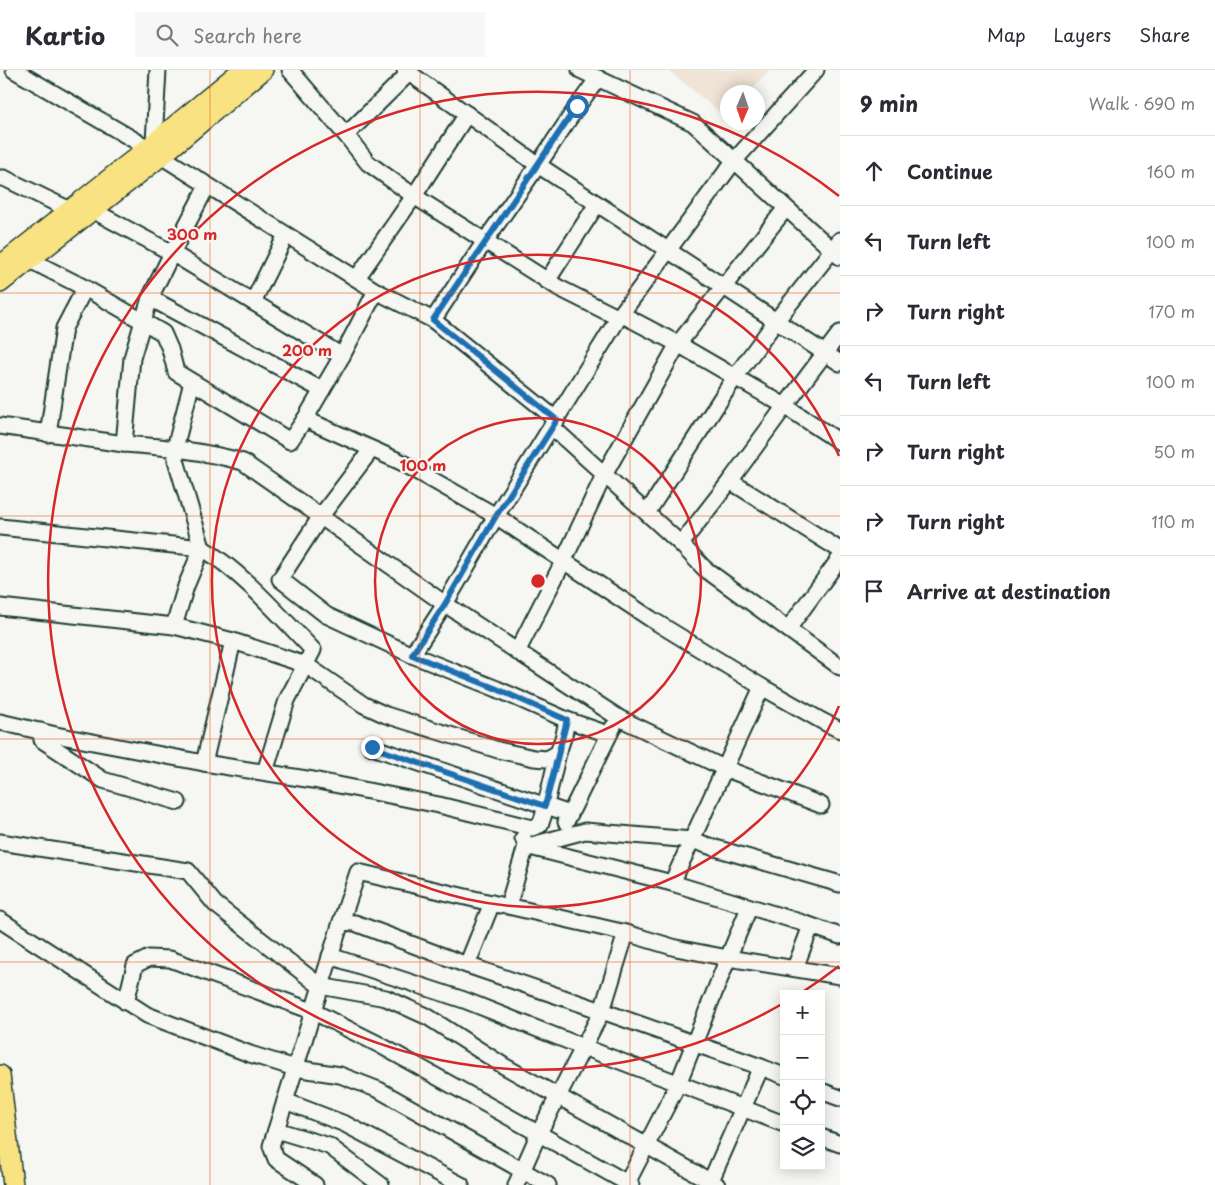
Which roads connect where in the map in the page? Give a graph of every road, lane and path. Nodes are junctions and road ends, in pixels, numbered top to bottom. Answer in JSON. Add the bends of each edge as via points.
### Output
{"nodes":[{"id":1,"x":14,"y":70,"type":"edge"},
{"id":2,"x":158,"y":70,"type":"edge"},
{"id":3,"x":242,"y":70,"type":"edge"},
{"id":4,"x":263,"y":70,"type":"edge"},
{"id":5,"x":290,"y":70,"type":"edge"},
{"id":6,"x":580,"y":70,"type":"edge"},
{"id":7,"x":816,"y":70,"type":"edge"},
{"id":8,"x":407,"y":72,"type":"edge"},
{"id":9,"x":598,"y":78,"type":"junction"},
{"id":10,"x":467,"y":114,"type":"junction"},
{"id":11,"x":346,"y":135,"type":"junction"},
{"id":12,"x":155,"y":149,"type":"junction"},
{"id":13,"x":734,"y":161,"type":"junction"},
{"id":14,"x":538,"y":165,"type":"junction"},
{"id":15,"x":0,"y":178,"type":"edge"},
{"id":16,"x":207,"y":186,"type":"junction"},
{"id":17,"x":414,"y":196,"type":"junction"},
{"id":18,"x":597,"y":204,"type":"junction"},
{"id":19,"x":786,"y":208,"type":"junction"},
{"id":20,"x":70,"y":210,"type":"junction"},
{"id":21,"x":92,"y":210,"type":"junction"},
{"id":22,"x":286,"y":235,"type":"junction"},
{"id":23,"x":485,"y":240,"type":"junction"},
{"id":24,"x":837,"y":249,"type":"edge"},
{"id":25,"x":668,"y":251,"type":"junction"},
{"id":26,"x":172,"y":253,"type":"junction"},
{"id":27,"x":30,"y":260,"type":"junction"},
{"id":28,"x":0,"y":266,"type":"edge"},
{"id":29,"x":357,"y":278,"type":"junction"},
{"id":30,"x":547,"y":281,"type":"junction"},
{"id":31,"x":0,"y":283,"type":"edge"},
{"id":32,"x":723,"y":287,"type":"junction"},
{"id":33,"x":86,"y":288,"type":"junction"},
{"id":34,"x":376,"y":291,"type":"junction"},
{"id":35,"x":150,"y":298,"type":"junction"},
{"id":36,"x":253,"y":302,"type":"junction"},
{"id":37,"x":620,"y":316,"type":"junction"},
{"id":38,"x":433,"y":320,"type":"junction"},
{"id":39,"x":143,"y":321,"type":"junction"},
{"id":40,"x":776,"y":321,"type":"junction"},
{"id":41,"x":840,"y":333,"type":"edge"},
{"id":42,"x":678,"y":344,"type":"junction"},
{"id":43,"x":825,"y":353,"type":"junction"},
{"id":44,"x":342,"y":356,"type":"junction"},
{"id":45,"x":840,"y":364,"type":"edge"},
{"id":46,"x":734,"y":377,"type":"junction"},
{"id":47,"x":192,"y":382,"type":"junction"},
{"id":48,"x":322,"y":390,"type":"junction"},
{"id":49,"x":786,"y":406,"type":"junction"},
{"id":50,"x":305,"y":419,"type":"junction"},
{"id":51,"x":555,"y":423,"type":"junction"},
{"id":52,"x":0,"y":426,"type":"edge"},
{"id":53,"x":48,"y":434,"type":"junction"},
{"id":54,"x":840,"y":442,"type":"edge"},
{"id":55,"x":124,"y":444,"type":"junction"},
{"id":56,"x":175,"y":448,"type":"junction"},
{"id":57,"x":371,"y":450,"type":"junction"},
{"id":58,"x":604,"y":475,"type":"junction"},
{"id":59,"x":730,"y":481,"type":"junction"},
{"id":60,"x":647,"y":512,"type":"junction"},
{"id":61,"x":321,"y":516,"type":"junction"},
{"id":62,"x":496,"y":516,"type":"junction"},
{"id":63,"x":0,"y":527,"type":"edge"},
{"id":64,"x":681,"y":544,"type":"junction"},
{"id":65,"x":202,"y":548,"type":"junction"},
{"id":66,"x":840,"y":550,"type":"edge"},
{"id":67,"x":840,"y":558,"type":"edge"},
{"id":68,"x":563,"y":562,"type":"junction"},
{"id":69,"x":445,"y":604,"type":"junction"},
{"id":70,"x":0,"y":607,"type":"edge"},
{"id":71,"x":174,"y":626,"type":"junction"},
{"id":72,"x":788,"y":629,"type":"junction"},
{"id":73,"x":233,"y":640,"type":"junction"},
{"id":74,"x":517,"y":652,"type":"junction"},
{"id":75,"x":412,"y":655,"type":"junction"},
{"id":76,"x":306,"y":665,"type":"junction"},
{"id":77,"x":840,"y":668,"type":"edge"},
{"id":78,"x":762,"y":688,"type":"junction"},
{"id":79,"x":619,"y":718,"type":"junction"},
{"id":80,"x":567,"y":720,"type":"junction"},
{"id":81,"x":0,"y":722,"type":"edge"},
{"id":82,"x":840,"y":730,"type":"edge"},
{"id":83,"x":41,"y":731,"type":"junction"},
{"id":84,"x":608,"y":734,"type":"junction"},
{"id":85,"x":372,"y":747,"type":"dead end"},
{"id":86,"x":558,"y":752,"type":"junction"},
{"id":87,"x":204,"y":763,"type":"junction"},
{"id":88,"x":724,"y":768,"type":"junction"},
{"id":89,"x":265,"y":772,"type":"junction"},
{"id":90,"x":178,"y":802,"type":"dead end"},
{"id":91,"x":821,"y":805,"type":"dead end"},
{"id":92,"x":545,"y":806,"type":"junction"},
{"id":93,"x":518,"y":825,"type":"junction"},
{"id":94,"x":0,"y":842,"type":"edge"},
{"id":95,"x":690,"y":842,"type":"junction"},
{"id":96,"x":526,"y":846,"type":"junction"},
{"id":97,"x":672,"y":883,"type":"junction"},
{"id":98,"x":840,"y":884,"type":"edge"},
{"id":99,"x":492,"y":904,"type":"junction"},
{"id":100,"x":508,"y":906,"type":"junction"},
{"id":101,"x":749,"y":908,"type":"junction"},
{"id":102,"x":0,"y":920,"type":"edge"},
{"id":103,"x":341,"y":922,"type":"junction"},
{"id":104,"x":811,"y":926,"type":"junction"},
{"id":105,"x":626,"y":933,"type":"junction"},
{"id":106,"x":840,"y":936,"type":"edge"},
{"id":107,"x":330,"y":956,"type":"junction"},
{"id":108,"x":728,"y":958,"type":"junction"},
{"id":109,"x":467,"y":965,"type":"junction"},
{"id":110,"x":795,"y":968,"type":"junction"},
{"id":111,"x":840,"y":976,"type":"edge"},
{"id":112,"x":320,"y":986,"type":"junction"},
{"id":113,"x":126,"y":1002,"type":"junction"},
{"id":114,"x":312,"y":1011,"type":"junction"},
{"id":115,"x":602,"y":1011,"type":"junction"},
{"id":116,"x":695,"y":1044,"type":"junction"},
{"id":117,"x":584,"y":1048,"type":"junction"},
{"id":118,"x":761,"y":1067,"type":"junction"},
{"id":119,"x":295,"y":1068,"type":"junction"},
{"id":120,"x":0,"y":1074,"type":"edge"},
{"id":121,"x":780,"y":1074,"type":"edge"},
{"id":122,"x":678,"y":1084,"type":"junction"},
{"id":123,"x":825,"y":1092,"type":"edge"},
{"id":124,"x":559,"y":1097,"type":"junction"},
{"id":125,"x":840,"y":1098,"type":"edge"},
{"id":126,"x":285,"y":1100,"type":"junction"},
{"id":127,"x":742,"y":1109,"type":"junction"},
{"id":128,"x":780,"y":1123,"type":"edge"},
{"id":129,"x":276,"y":1130,"type":"junction"},
{"id":130,"x":539,"y":1133,"type":"junction"},
{"id":131,"x":825,"y":1138,"type":"edge"},
{"id":132,"x":840,"y":1144,"type":"edge"},
{"id":133,"x":647,"y":1146,"type":"junction"},
{"id":134,"x":522,"y":1171,"type":"junction"},
{"id":135,"x":628,"y":1184,"type":"edge"},
{"id":136,"x":712,"y":1184,"type":"edge"},
{"id":137,"x":13,"y":1185,"type":"edge"},
{"id":138,"x":315,"y":1185,"type":"edge"},
{"id":139,"x":381,"y":1185,"type":"edge"},
{"id":140,"x":461,"y":1185,"type":"edge"},
{"id":141,"x":516,"y":1185,"type":"edge"},
{"id":142,"x":548,"y":1185,"type":"edge"}],
"edges":[{"from":1,"to":12,"type":"street"},
{"from":2,"to":12,"type":"street"},
{"from":3,"to":12,"type":"main road"},
{"from":4,"to":12,"type":"main road"},
{"from":5,"to":11,"type":"street"},
{"from":6,"to":9,"type":"street"},
{"from":7,"to":13,"type":"street"},
{"from":8,"to":10,"type":"street"},
{"from":8,"to":11,"type":"street"},
{"from":9,"to":13,"type":"street","via":[[693,123]]},
{"from":9,"to":14,"type":"street"},
{"from":10,"to":14,"type":"street"},
{"from":10,"to":17,"type":"street"},
{"from":11,"to":17,"type":"street","via":[[368,163]]},
{"from":12,"to":16,"type":"street"},
{"from":12,"to":20,"type":"main road"},
{"from":12,"to":21,"type":"main road"},
{"from":13,"to":19,"type":"street"},
{"from":13,"to":25,"type":"street"},
{"from":14,"to":18,"type":"street"},
{"from":14,"to":23,"type":"street"},
{"from":15,"to":20,"type":"street"},
{"from":16,"to":22,"type":"street"},
{"from":16,"to":26,"type":"street"},
{"from":17,"to":23,"type":"street"},
{"from":17,"to":29,"type":"street"},
{"from":18,"to":25,"type":"street"},
{"from":18,"to":30,"type":"street"},
{"from":19,"to":24,"type":"street"},
{"from":19,"to":32,"type":"street"},
{"from":20,"to":28,"type":"main road"},
{"from":21,"to":26,"type":"street"},
{"from":21,"to":27,"type":"main road"},
{"from":22,"to":29,"type":"street"},
{"from":22,"to":36,"type":"street"},
{"from":23,"to":30,"type":"street"},
{"from":23,"to":38,"type":"street"},
{"from":24,"to":40,"type":"street"},
{"from":25,"to":32,"type":"street"},
{"from":25,"to":37,"type":"street"},
{"from":26,"to":35,"type":"street"},
{"from":26,"to":36,"type":"street"},
{"from":27,"to":31,"type":"main road"},
{"from":27,"to":33,"type":"street"},
{"from":29,"to":34,"type":"street"},
{"from":30,"to":37,"type":"street"},
{"from":32,"to":40,"type":"street"},
{"from":32,"to":42,"type":"street"},
{"from":33,"to":39,"type":"street"},
{"from":33,"to":53,"type":"street","via":[[64,328]]},
{"from":34,"to":38,"type":"street"},
{"from":34,"to":44,"type":"street"},
{"from":35,"to":39,"type":"street"},
{"from":35,"to":48,"type":"street"},
{"from":36,"to":44,"type":"street"},
{"from":37,"to":42,"type":"street"},
{"from":37,"to":51,"type":"street"},
{"from":38,"to":51,"type":"street"},
{"from":39,"to":47,"type":"street","via":[[163,333],[176,372]]},
{"from":39,"to":55,"type":"street","via":[[132,358]]},
{"from":40,"to":43,"type":"street"},
{"from":40,"to":46,"type":"street"},
{"from":41,"to":43,"type":"street"},
{"from":42,"to":46,"type":"street"},
{"from":42,"to":58,"type":"street"},
{"from":43,"to":45,"type":"street"},
{"from":43,"to":49,"type":"street"},
{"from":44,"to":48,"type":"street"},
{"from":46,"to":49,"type":"street"},
{"from":46,"to":60,"type":"street"},
{"from":47,"to":50,"type":"street","via":[[290,441]]},
{"from":47,"to":56,"type":"street"},
{"from":48,"to":50,"type":"street"},
{"from":49,"to":54,"type":"street"},
{"from":49,"to":59,"type":"street"},
{"from":50,"to":57,"type":"street"},
{"from":51,"to":58,"type":"street"},
{"from":51,"to":62,"type":"street"},
{"from":52,"to":53,"type":"street"},
{"from":53,"to":55,"type":"street"},
{"from":55,"to":56,"type":"street"},
{"from":56,"to":61,"type":"street","via":[[243,462]]},
{"from":56,"to":65,"type":"street"},
{"from":57,"to":61,"type":"street"},
{"from":57,"to":62,"type":"street","via":[[401,462]]},
{"from":58,"to":60,"type":"street"},
{"from":58,"to":68,"type":"street"},
{"from":59,"to":64,"type":"street"},
{"from":59,"to":66,"type":"street"},
{"from":60,"to":64,"type":"street"},
{"from":61,"to":69,"type":"street"},
{"from":61,"to":75,"type":"street","via":[[280,579],[326,615]]},
{"from":62,"to":68,"type":"street"},
{"from":62,"to":69,"type":"street"},
{"from":63,"to":65,"type":"street"},
{"from":64,"to":72,"type":"street","via":[[705,569]]},
{"from":65,"to":71,"type":"street"},
{"from":65,"to":76,"type":"street","via":[[216,556],[256,592],[314,650]]},
{"from":67,"to":72,"type":"street"},
{"from":68,"to":74,"type":"street"},
{"from":68,"to":78,"type":"street"},
{"from":69,"to":74,"type":"street"},
{"from":69,"to":75,"type":"street"},
{"from":70,"to":71,"type":"street"},
{"from":71,"to":73,"type":"street"},
{"from":72,"to":77,"type":"street"},
{"from":73,"to":76,"type":"street"},
{"from":73,"to":87,"type":"street"},
{"from":74,"to":79,"type":"street"},
{"from":75,"to":80,"type":"street"},
{"from":76,"to":86,"type":"street","via":[[364,705],[386,715],[516,754],[547,759]]},
{"from":76,"to":89,"type":"street","via":[[287,700]]},
{"from":78,"to":82,"type":"street"},
{"from":78,"to":88,"type":"street"},
{"from":79,"to":84,"type":"street"},
{"from":79,"to":88,"type":"street"},
{"from":80,"to":84,"type":"street"},
{"from":80,"to":86,"type":"street"},
{"from":81,"to":83,"type":"street"},
{"from":83,"to":87,"type":"street"},
{"from":83,"to":90,"type":"street","via":[[42,740],[103,780]]},
{"from":84,"to":92,"type":"street","via":[[568,818]]},
{"from":85,"to":92,"type":"street"},
{"from":86,"to":92,"type":"street"},
{"from":87,"to":89,"type":"street"},
{"from":88,"to":91,"type":"street"},
{"from":88,"to":95,"type":"street"},
{"from":89,"to":93,"type":"street","via":[[439,805]]},
{"from":92,"to":93,"type":"street","via":[[540,825],[532,828]]},
{"from":93,"to":96,"type":"street"},
{"from":94,"to":112,"type":"street","via":[[188,871],[215,904]]},
{"from":95,"to":96,"type":"street","via":[[584,830]]},
{"from":95,"to":97,"type":"street"},
{"from":95,"to":98,"type":"street"},
{"from":96,"to":97,"type":"street"},
{"from":96,"to":100,"type":"street"},
{"from":97,"to":101,"type":"street"},
{"from":99,"to":100,"type":"street"},
{"from":99,"to":103,"type":"street","via":[[358,872]]},
{"from":99,"to":109,"type":"street"},
{"from":100,"to":105,"type":"street"},
{"from":101,"to":104,"type":"street"},
{"from":101,"to":108,"type":"street"},
{"from":102,"to":113,"type":"street"},
{"from":103,"to":107,"type":"street"},
{"from":103,"to":109,"type":"street","via":[[355,923]]},
{"from":104,"to":106,"type":"street"},
{"from":104,"to":110,"type":"street"},
{"from":105,"to":108,"type":"street","via":[[676,948]]},
{"from":105,"to":115,"type":"street"},
{"from":107,"to":112,"type":"street"},
{"from":107,"to":117,"type":"street","via":[[464,1000]]},
{"from":108,"to":110,"type":"street"},
{"from":108,"to":116,"type":"street"},
{"from":109,"to":115,"type":"street"},
{"from":110,"to":111,"type":"street"},
{"from":112,"to":114,"type":"street"},
{"from":112,"to":124,"type":"street","via":[[386,998],[428,1017]]},
{"from":113,"to":114,"type":"street","via":[[135,965],[149,958],[170,959]]},
{"from":113,"to":119,"type":"street","via":[[187,1032]]},
{"from":114,"to":119,"type":"street"},
{"from":114,"to":130,"type":"street"},
{"from":115,"to":116,"type":"street"},
{"from":115,"to":117,"type":"street"},
{"from":116,"to":118,"type":"street"},
{"from":116,"to":122,"type":"street"},
{"from":117,"to":122,"type":"street"},
{"from":117,"to":124,"type":"street"},
{"from":118,"to":121,"type":"street"},
{"from":118,"to":127,"type":"street"},
{"from":119,"to":126,"type":"street"},
{"from":119,"to":134,"type":"street","via":[[340,1075],[379,1090]]},
{"from":120,"to":137,"type":"main road"},
{"from":122,"to":127,"type":"street"},
{"from":122,"to":133,"type":"street"},
{"from":123,"to":125,"type":"street"},
{"from":124,"to":130,"type":"street"},
{"from":124,"to":133,"type":"street"},
{"from":126,"to":129,"type":"street"},
{"from":126,"to":140,"type":"street","via":[[345,1124]]},
{"from":127,"to":128,"type":"street"},
{"from":127,"to":136,"type":"street"},
{"from":129,"to":138,"type":"street","via":[[271,1146],[276,1158]]},
{"from":129,"to":139,"type":"street","via":[[329,1146]]},
{"from":130,"to":134,"type":"street"},
{"from":130,"to":135,"type":"street"},
{"from":131,"to":132,"type":"street"},
{"from":133,"to":135,"type":"street"},
{"from":133,"to":136,"type":"street"},
{"from":134,"to":141,"type":"street"},
{"from":134,"to":142,"type":"street"}]}
